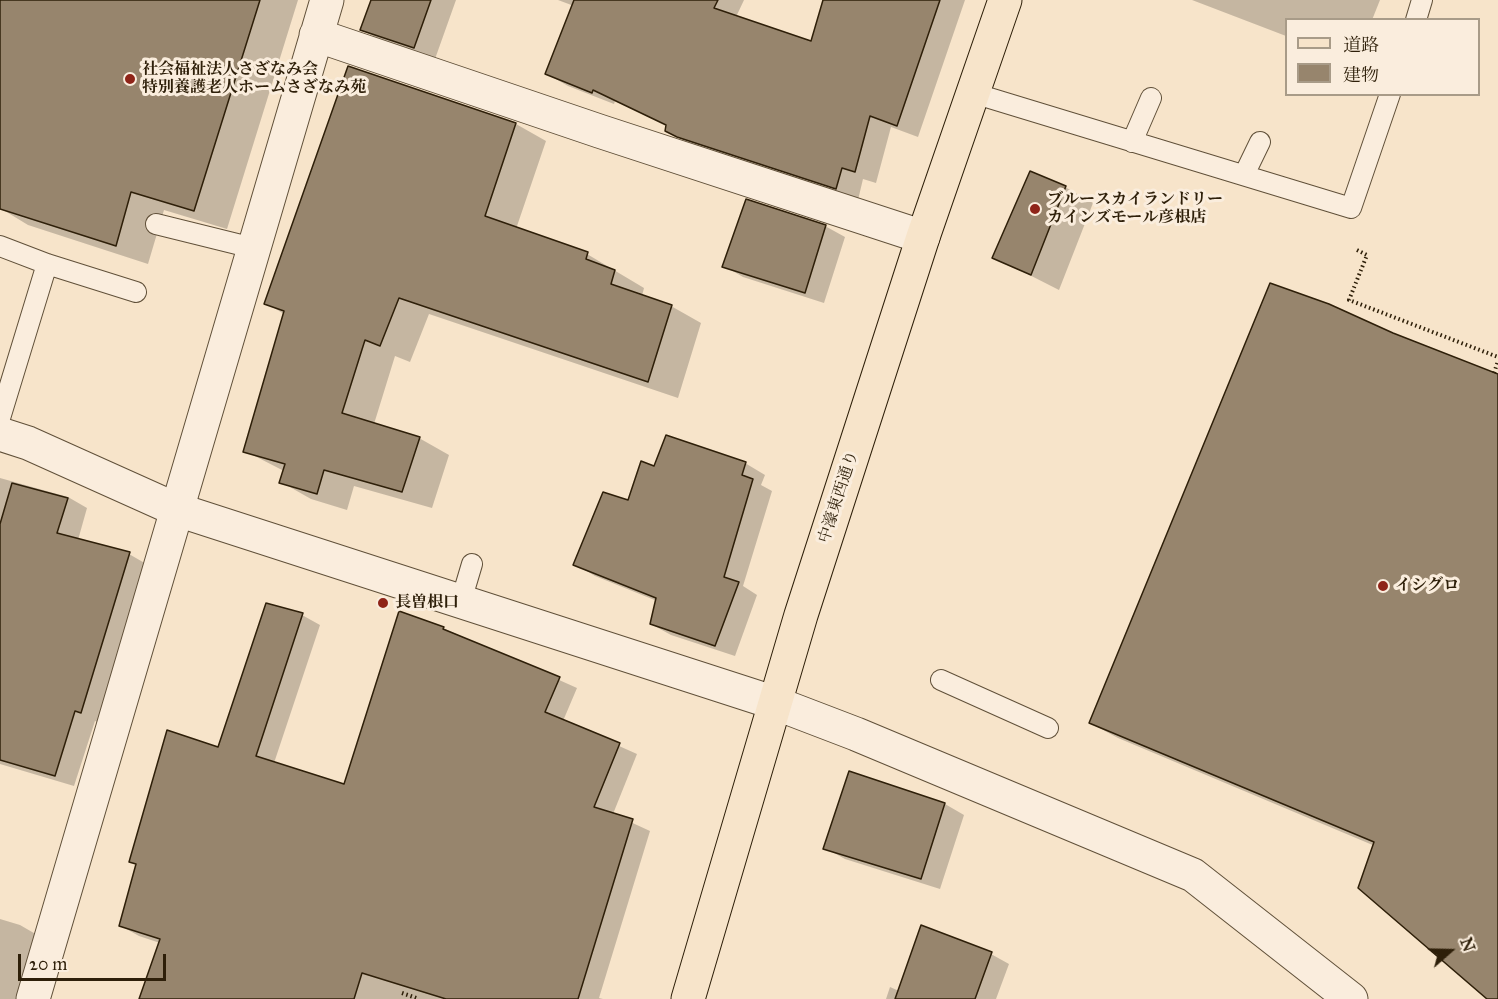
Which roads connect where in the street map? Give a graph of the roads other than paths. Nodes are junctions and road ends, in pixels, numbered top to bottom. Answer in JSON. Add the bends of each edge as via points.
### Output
{"nodes":[{"id":1,"x":327,"y":0,"type":"edge"},
{"id":2,"x":1005,"y":0,"type":"edge"},
{"id":3,"x":1422,"y":0,"type":"edge"},
{"id":4,"x":1417,"y":18,"type":"edge"},
{"id":5,"x":316,"y":35,"type":"junction"},
{"id":6,"x":974,"y":93,"type":"junction"},
{"id":7,"x":1389,"y":96,"type":"edge"},
{"id":8,"x":1151,"y":98,"type":"dead end"},
{"id":9,"x":1132,"y":142,"type":"junction"},
{"id":10,"x":1260,"y":142,"type":"dead end"},
{"id":11,"x":1244,"y":176,"type":"junction"},
{"id":12,"x":156,"y":224,"type":"dead end"},
{"id":13,"x":923,"y":237,"type":"junction"},
{"id":14,"x":0,"y":246,"type":"edge"},
{"id":15,"x":253,"y":248,"type":"junction"},
{"id":16,"x":47,"y":264,"type":"junction"},
{"id":17,"x":136,"y":291,"type":"dead end"},
{"id":18,"x":0,"y":418,"type":"edge"},
{"id":19,"x":0,"y":434,"type":"edge"},
{"id":20,"x":175,"y":509,"type":"junction"},
{"id":21,"x":472,"y":564,"type":"dead end"},
{"id":22,"x":461,"y":601,"type":"junction"},
{"id":23,"x":941,"y":680,"type":"dead end"},
{"id":24,"x":775,"y":704,"type":"junction"},
{"id":25,"x":1048,"y":728,"type":"dead end"},
{"id":26,"x":33,"y":999,"type":"edge"},
{"id":27,"x":688,"y":999,"type":"edge"},
{"id":28,"x":1351,"y":999,"type":"edge"}],
"edges":[{"from":1,"to":5,"type":"street"},
{"from":2,"to":6,"type":"main road","name":"中濠東西通り"},
{"from":3,"to":4,"type":"lane"},
{"from":5,"to":13,"type":"street","via":[[475,78],[597,138]]},
{"from":5,"to":15,"type":"street"},
{"from":6,"to":9,"type":"lane"},
{"from":6,"to":13,"type":"main road","name":"中濠東西通り"},
{"from":7,"to":11,"type":"lane","via":[[1351,208]]},
{"from":8,"to":9,"type":"lane"},
{"from":9,"to":11,"type":"lane"},
{"from":10,"to":11,"type":"lane"},
{"from":12,"to":15,"type":"lane"},
{"from":13,"to":24,"type":"main road","name":"中濠東西通り"},
{"from":14,"to":16,"type":"lane"},
{"from":15,"to":20,"type":"street"},
{"from":16,"to":17,"type":"lane"},
{"from":16,"to":18,"type":"lane"},
{"from":19,"to":20,"type":"street"},
{"from":20,"to":22,"type":"street"},
{"from":20,"to":26,"type":"street"},
{"from":21,"to":22,"type":"lane"},
{"from":22,"to":24,"type":"street"},
{"from":23,"to":25,"type":"lane"},
{"from":24,"to":27,"type":"main road","name":"中濠東西通り"},
{"from":24,"to":28,"type":"street","via":[[1193,875]]}]}
